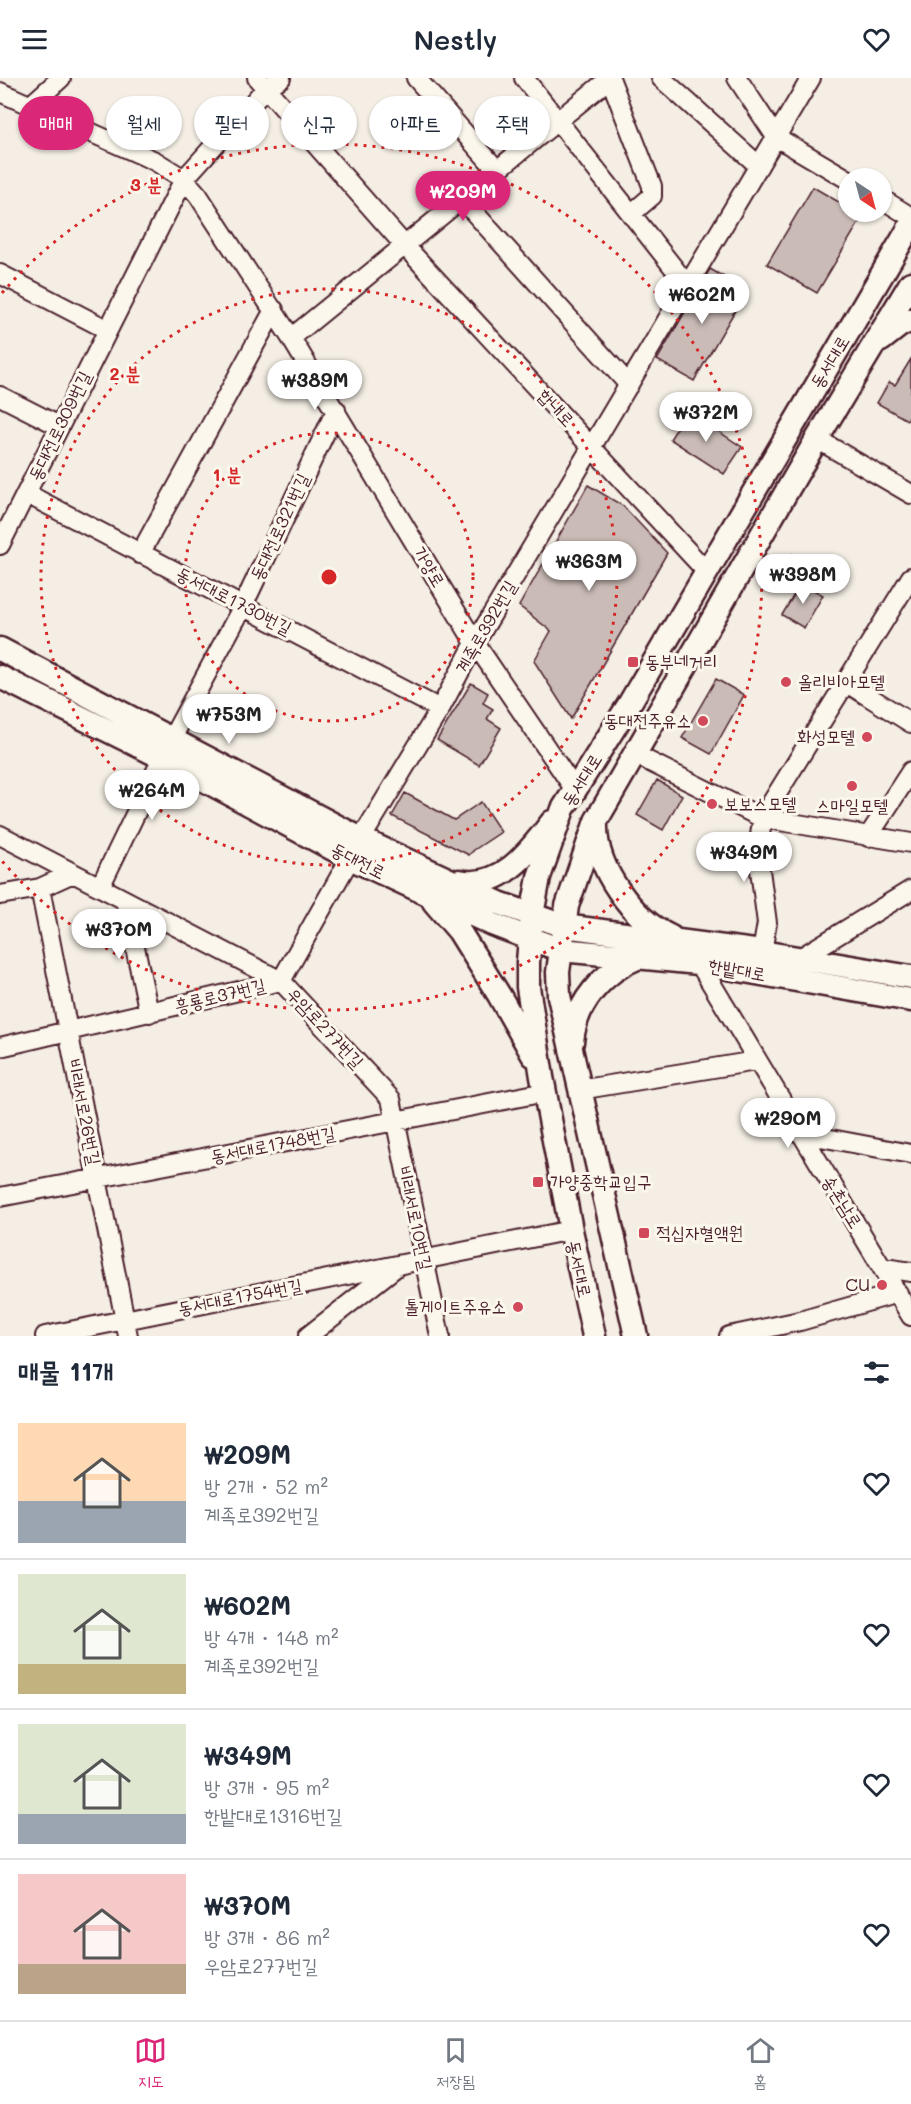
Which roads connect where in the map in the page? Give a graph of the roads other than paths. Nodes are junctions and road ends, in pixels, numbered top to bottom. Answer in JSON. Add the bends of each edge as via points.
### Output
{"nodes":[{"id":1,"x":61,"y":78,"type":"edge"},
{"id":2,"x":281,"y":78,"type":"edge"},
{"id":3,"x":416,"y":78,"type":"edge"},
{"id":4,"x":524,"y":78,"type":"edge"},
{"id":5,"x":610,"y":78,"type":"edge"},
{"id":6,"x":661,"y":78,"type":"edge"},
{"id":7,"x":737,"y":78,"type":"edge"},
{"id":8,"x":811,"y":78,"type":"edge"},
{"id":9,"x":261,"y":83,"type":"edge"},
{"id":10,"x":0,"y":92,"type":"edge"},
{"id":11,"x":41,"y":96,"type":"edge"},
{"id":12,"x":18,"y":100,"type":"edge"},
{"id":13,"x":558,"y":121,"type":"junction"},
{"id":14,"x":94,"y":133,"type":"edge"},
{"id":15,"x":776,"y":137,"type":"junction"},
{"id":16,"x":759,"y":166,"type":"junction"},
{"id":17,"x":497,"y":170,"type":"junction"},
{"id":18,"x":838,"y":174,"type":"edge"},
{"id":19,"x":184,"y":179,"type":"junction"},
{"id":20,"x":462,"y":199,"type":"junction"},
{"id":21,"x":892,"y":206,"type":"edge"},
{"id":22,"x":631,"y":214,"type":"junction"},
{"id":23,"x":911,"y":217,"type":"edge"},
{"id":24,"x":911,"y":225,"type":"edge"},
{"id":25,"x":405,"y":246,"type":"junction"},
{"id":26,"x":0,"y":274,"type":"edge"},
{"id":27,"x":882,"y":274,"type":"junction"},
{"id":28,"x":688,"y":286,"type":"junction"},
{"id":29,"x":910,"y":288,"type":"edge"},
{"id":30,"x":274,"y":310,"type":"junction"},
{"id":31,"x":911,"y":320,"type":"edge"},
{"id":32,"x":108,"y":330,"type":"junction"},
{"id":33,"x":291,"y":338,"type":"junction"},
{"id":34,"x":871,"y":349,"type":"junction"},
{"id":35,"x":629,"y":385,"type":"junction"},
{"id":36,"x":0,"y":396,"type":"edge"},
{"id":37,"x":336,"y":410,"type":"junction"},
{"id":38,"x":59,"y":426,"type":"junction"},
{"id":39,"x":817,"y":439,"type":"junction"},
{"id":40,"x":592,"y":447,"type":"junction"},
{"id":41,"x":27,"y":494,"type":"junction"},
{"id":42,"x":911,"y":494,"type":"edge"},
{"id":43,"x":0,"y":545,"type":"edge"},
{"id":44,"x":140,"y":554,"type":"junction"},
{"id":45,"x":706,"y":571,"type":"junction"},
{"id":46,"x":911,"y":577,"type":"edge"},
{"id":47,"x":243,"y":606,"type":"junction"},
{"id":48,"x":475,"y":643,"type":"junction"},
{"id":49,"x":0,"y":649,"type":"edge"},
{"id":50,"x":0,"y":677,"type":"edge"},
{"id":51,"x":847,"y":682,"type":"junction"},
{"id":52,"x":440,"y":709,"type":"junction"},
{"id":53,"x":911,"y":723,"type":"edge"},
{"id":54,"x":167,"y":748,"type":"junction"},
{"id":55,"x":634,"y":754,"type":"junction"},
{"id":56,"x":911,"y":771,"type":"edge"},
{"id":57,"x":575,"y":790,"type":"junction"},
{"id":58,"x":563,"y":809,"type":"junction"},
{"id":59,"x":762,"y":818,"type":"junction"},
{"id":60,"x":596,"y":821,"type":"junction"},
{"id":61,"x":0,"y":835,"type":"edge"},
{"id":62,"x":868,"y":837,"type":"junction"},
{"id":63,"x":361,"y":839,"type":"junction"},
{"id":64,"x":911,"y":843,"type":"edge"},
{"id":65,"x":350,"y":858,"type":"junction"},
{"id":66,"x":73,"y":873,"type":"junction"},
{"id":67,"x":100,"y":887,"type":"junction"},
{"id":68,"x":435,"y":887,"type":"junction"},
{"id":69,"x":40,"y":888,"type":"junction"},
{"id":70,"x":911,"y":890,"type":"edge"},
{"id":71,"x":0,"y":895,"type":"edge"},
{"id":72,"x":125,"y":900,"type":"junction"},
{"id":73,"x":532,"y":915,"type":"junction"},
{"id":74,"x":564,"y":926,"type":"junction"},
{"id":75,"x":530,"y":938,"type":"junction"},
{"id":76,"x":681,"y":941,"type":"junction"},
{"id":77,"x":561,"y":950,"type":"junction"},
{"id":78,"x":762,"y":952,"type":"junction"},
{"id":79,"x":639,"y":957,"type":"junction"},
{"id":80,"x":800,"y":958,"type":"junction"},
{"id":81,"x":699,"y":963,"type":"junction"},
{"id":82,"x":911,"y":977,"type":"edge"},
{"id":83,"x":282,"y":981,"type":"junction"},
{"id":84,"x":911,"y":1000,"type":"edge"},
{"id":85,"x":149,"y":1013,"type":"junction"},
{"id":86,"x":68,"y":1032,"type":"junction"},
{"id":87,"x":0,"y":1047,"type":"edge"},
{"id":88,"x":571,"y":1055,"type":"junction"},
{"id":89,"x":756,"y":1061,"type":"junction"},
{"id":90,"x":544,"y":1084,"type":"junction"},
{"id":91,"x":579,"y":1090,"type":"junction"},
{"id":92,"x":391,"y":1099,"type":"joint"},
{"id":93,"x":395,"y":1121,"type":"junction"},
{"id":94,"x":800,"y":1133,"type":"junction"},
{"id":95,"x":911,"y":1154,"type":"edge"},
{"id":96,"x":97,"y":1179,"type":"junction"},
{"id":97,"x":0,"y":1197,"type":"edge"},
{"id":98,"x":571,"y":1230,"type":"junction"},
{"id":99,"x":424,"y":1259,"type":"junction"},
{"id":100,"x":399,"y":1264,"type":"junction"},
{"id":101,"x":884,"y":1270,"type":"junction"},
{"id":102,"x":911,"y":1272,"type":"edge"},
{"id":103,"x":898,"y":1293,"type":"junction"},
{"id":104,"x":911,"y":1316,"type":"edge"},
{"id":105,"x":127,"y":1328,"type":"edge"},
{"id":106,"x":801,"y":1328,"type":"edge"},
{"id":107,"x":45,"y":1336,"type":"edge"},
{"id":108,"x":308,"y":1336,"type":"edge"},
{"id":109,"x":440,"y":1336,"type":"edge"},
{"id":110,"x":594,"y":1336,"type":"edge"},
{"id":111,"x":636,"y":1336,"type":"edge"},
{"id":112,"x":729,"y":1336,"type":"edge"}],
"edges":[{"from":1,"to":11,"type":"street"},
{"from":2,"to":9,"type":"street","name":"동대전로309번길"},
{"from":3,"to":17,"type":"street"},
{"from":4,"to":13,"type":"street"},
{"from":5,"to":13,"type":"street"},
{"from":5,"to":22,"type":"street","via":[[652,186],[652,196]]},
{"from":6,"to":16,"type":"street"},
{"from":7,"to":15,"type":"street"},
{"from":8,"to":15,"type":"street","name":"계족로392번길"},
{"from":9,"to":19,"type":"street","name":"동대전로309번길"},
{"from":9,"to":25,"type":"street","name":"합내로"},
{"from":10,"to":12,"type":"street","name":"가양로"},
{"from":13,"to":17,"type":"street"},
{"from":13,"to":22,"type":"street"},
{"from":14,"to":19,"type":"street","name":"가양로"},
{"from":15,"to":16,"type":"street","name":"계족로392번길"},
{"from":15,"to":18,"type":"street"},
{"from":16,"to":28,"type":"street","name":"계족로392번길"},
{"from":17,"to":20,"type":"street"},
{"from":19,"to":30,"type":"street","name":"가양로"},
{"from":19,"to":32,"type":"street","name":"동대전로309번길"},
{"from":20,"to":25,"type":"street"},
{"from":20,"to":35,"type":"street"},
{"from":21,"to":23,"type":"street"},
{"from":22,"to":28,"type":"street"},
{"from":24,"to":27,"type":"main road","name":"동서대로"},
{"from":25,"to":33,"type":"street"},
{"from":25,"to":40,"type":"street","name":"합내로"},
{"from":26,"to":32,"type":"street"},
{"from":27,"to":29,"type":"street"},
{"from":27,"to":45,"type":"main road","name":"동서대로"},
{"from":28,"to":35,"type":"street","name":"계족로392번길"},
{"from":29,"to":34,"type":"main road","name":"동서대로"},
{"from":30,"to":33,"type":"street","name":"가양로"},
{"from":30,"to":44,"type":"street"},
{"from":31,"to":34,"type":"main road"},
{"from":32,"to":38,"type":"street","name":"동대전로309번길"},
{"from":33,"to":37,"type":"street","name":"가양로"},
{"from":34,"to":39,"type":"main road","name":"동서대로"},
{"from":35,"to":40,"type":"street","name":"계족로392번길"},
{"from":36,"to":38,"type":"street"},
{"from":37,"to":47,"type":"street","name":"동대전로321번길"},
{"from":37,"to":48,"type":"street","name":"가양로"},
{"from":38,"to":41,"type":"street","name":"동대전로309번길"},
{"from":39,"to":42,"type":"street"},
{"from":39,"to":55,"type":"main road","name":"동서대로"},
{"from":40,"to":45,"type":"street","name":"합내로"},
{"from":40,"to":48,"type":"street","name":"계족로392번길"},
{"from":41,"to":43,"type":"street","name":"동대전로309번길"},
{"from":41,"to":44,"type":"street","name":"동서대로1730번길"},
{"from":44,"to":47,"type":"street","name":"동서대로1730번길"},
{"from":45,"to":57,"type":"main road","name":"동서대로"},
{"from":46,"to":51,"type":"street"},
{"from":47,"to":52,"type":"street","name":"동서대로1730번길"},
{"from":47,"to":54,"type":"street","name":"동대전로321번길"},
{"from":48,"to":52,"type":"street","name":"계족로392번길"},
{"from":48,"to":57,"type":"street","name":"가양로"},
{"from":49,"to":54,"type":"main road","name":"동대전로"},
{"from":50,"to":54,"type":"main road","name":"동대전로"},
{"from":51,"to":53,"type":"street"},
{"from":51,"to":59,"type":"street"},
{"from":52,"to":63,"type":"street","name":"계족로392번길"},
{"from":54,"to":63,"type":"main road","name":"동대전로"},
{"from":54,"to":65,"type":"main road","name":"동대전로"},
{"from":54,"to":67,"type":"street"},
{"from":55,"to":59,"type":"street"},
{"from":55,"to":60,"type":"main road","name":"동서대로"},
{"from":56,"to":62,"type":"street"},
{"from":57,"to":58,"type":"main road","name":"동서대로"},
{"from":58,"to":68,"type":"main road","via":[[517,863],[493,879]]},
{"from":58,"to":73,"type":"main road","name":"동서대로","via":[[539,877]]},
{"from":59,"to":62,"type":"street"},
{"from":59,"to":78,"type":"street","via":[[758,855],[767,923]]},
{"from":60,"to":74,"type":"main road","name":"동서대로","via":[[569,895]]},
{"from":60,"to":76,"type":"main road","via":[[599,852],[615,886],[648,922]]},
{"from":61,"to":66,"type":"street","name":"우암로277번길"},
{"from":62,"to":64,"type":"street"},
{"from":63,"to":65,"type":"street","name":"흥룡로37번길"},
{"from":63,"to":68,"type":"main road","name":"동대전로"},
{"from":65,"to":68,"type":"main road","name":"동대전로"},
{"from":65,"to":83,"type":"street","name":"흥룡로37번길"},
{"from":66,"to":67,"type":"street","name":"우암로277번길"},
{"from":66,"to":69,"type":"street"},
{"from":67,"to":72,"type":"street","name":"우암로277번길"},
{"from":68,"to":73,"type":"main road","name":"동대전로"},
{"from":68,"to":75,"type":"main road","name":"동대전로"},
{"from":68,"to":90,"type":"main road","via":[[515,1023]]},
{"from":69,"to":71,"type":"street"},
{"from":69,"to":86,"type":"street","name":"비래서로26번길"},
{"from":70,"to":80,"type":"street"},
{"from":72,"to":83,"type":"street","name":"우암로277번길"},
{"from":72,"to":85,"type":"street"},
{"from":73,"to":74,"type":"main road","name":"동대전로"},
{"from":73,"to":75,"type":"main road","name":"동서대로"},
{"from":74,"to":76,"type":"main road","name":"한밭대로"},
{"from":74,"to":77,"type":"main road","name":"동서대로"},
{"from":75,"to":77,"type":"main road","name":"동대전로"},
{"from":75,"to":90,"type":"main road","name":"동서대로","via":[[528,987]]},
{"from":76,"to":78,"type":"main road","name":"한밭대로"},
{"from":77,"to":79,"type":"main road","name":"한밭대로"},
{"from":77,"to":88,"type":"main road","name":"동서대로","via":[[558,982]]},
{"from":78,"to":80,"type":"main road","name":"한밭대로"},
{"from":79,"to":81,"type":"main road","name":"한밭대로"},
{"from":79,"to":88,"type":"main road","via":[[610,975],[589,996],[577,1016]]},
{"from":80,"to":82,"type":"main road","name":"한밭대로"},
{"from":81,"to":84,"type":"main road","name":"한밭대로"},
{"from":81,"to":89,"type":"street","name":"송촌남로"},
{"from":83,"to":85,"type":"street","name":"흥룡로37번길"},
{"from":83,"to":92,"type":"street","name":"우암로277번길"},
{"from":85,"to":86,"type":"street","name":"흥룡로37번길"},
{"from":86,"to":87,"type":"street","name":"흥룡로37번길"},
{"from":86,"to":96,"type":"street","name":"비래서로26번길"},
{"from":88,"to":91,"type":"main road","name":"동서대로"},
{"from":89,"to":91,"type":"street"},
{"from":89,"to":94,"type":"street","name":"송촌남로"},
{"from":90,"to":93,"type":"street","name":"동서대로1748번길"},
{"from":90,"to":98,"type":"main road","name":"동서대로"},
{"from":91,"to":111,"type":"main road","name":"동서대로"},
{"from":92,"to":93,"type":"street","name":"비래서로10번길"},
{"from":93,"to":96,"type":"street","name":"동서대로1748번길"},
{"from":93,"to":99,"type":"street","name":"비래서로10번길"},
{"from":94,"to":95,"type":"street"},
{"from":94,"to":101,"type":"street","name":"송촌남로"},
{"from":96,"to":97,"type":"street","name":"동서대로1748번길"},
{"from":96,"to":105,"type":"street","name":"비래서로26번길"},
{"from":98,"to":99,"type":"street","name":"동서대로1754번길"},
{"from":98,"to":110,"type":"main road","name":"동서대로"},
{"from":99,"to":100,"type":"street","name":"동서대로1754번길"},
{"from":99,"to":109,"type":"street","name":"비래서로10번길"},
{"from":100,"to":105,"type":"street","name":"동서대로1754번길"},
{"from":100,"to":108,"type":"street","name":"동서대로1754번길"},
{"from":101,"to":102,"type":"street"},
{"from":101,"to":103,"type":"street","name":"송촌남로"},
{"from":103,"to":104,"type":"street","name":"송촌남로"},
{"from":103,"to":106,"type":"street"},
{"from":105,"to":107,"type":"street","name":"동서대로1754번길"},
{"from":106,"to":112,"type":"street"}]}
